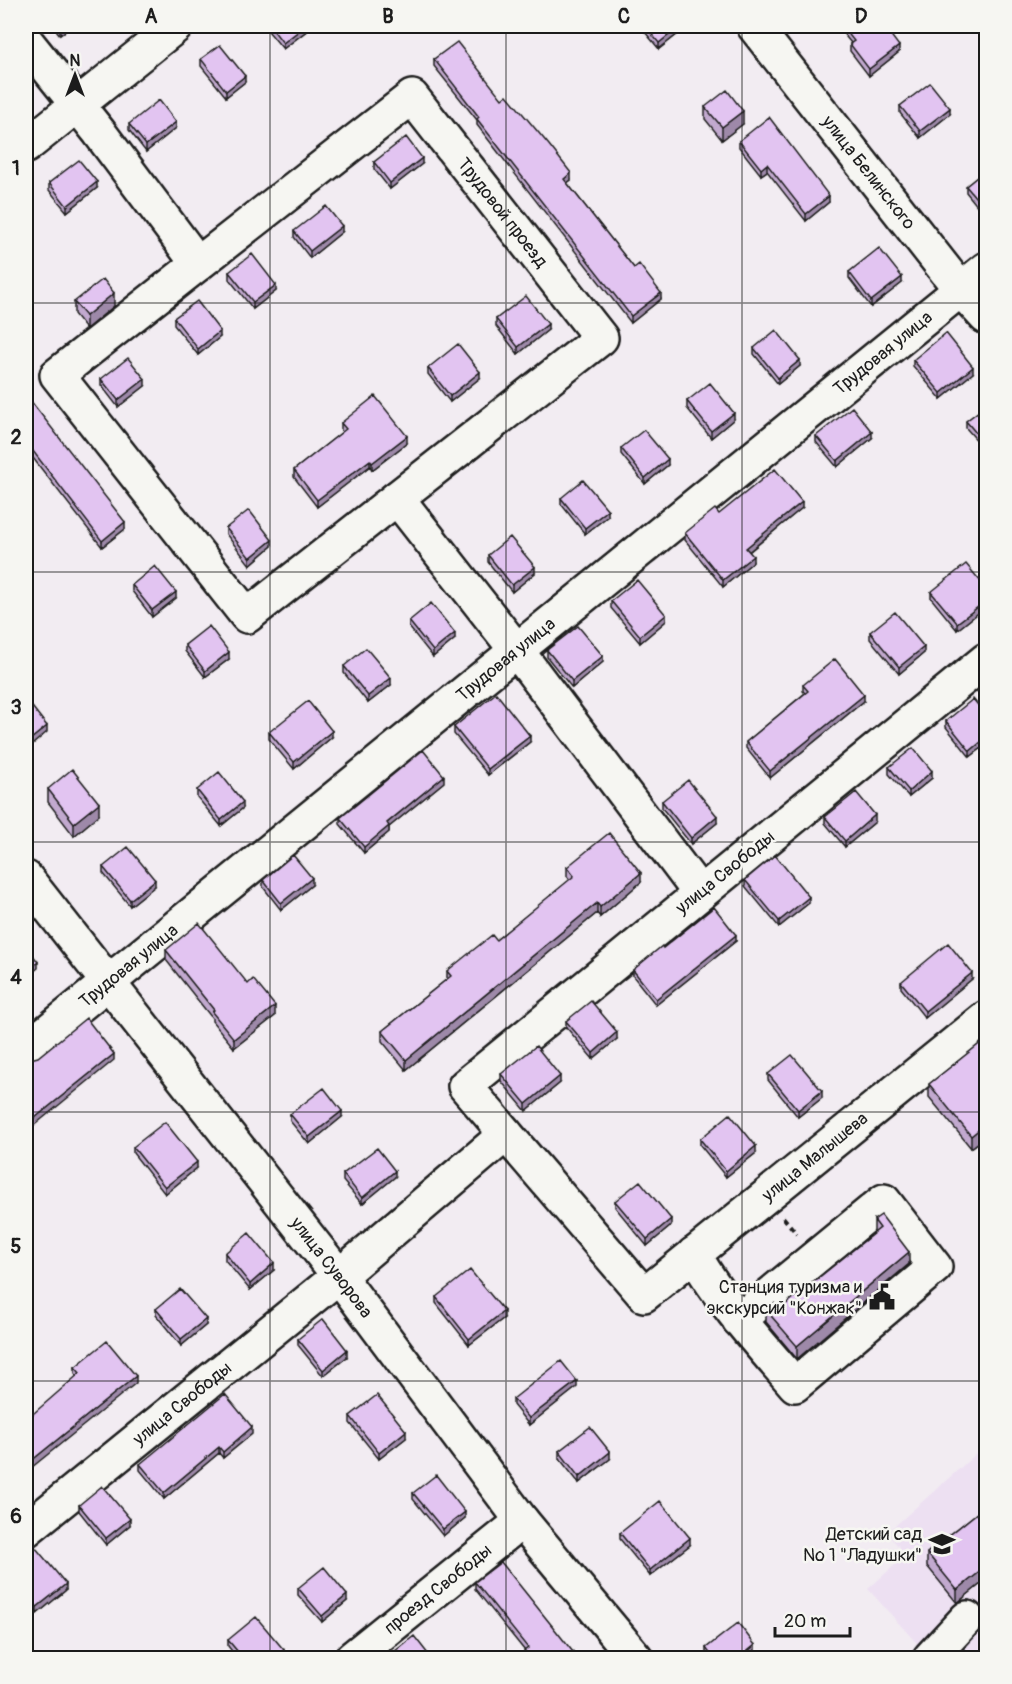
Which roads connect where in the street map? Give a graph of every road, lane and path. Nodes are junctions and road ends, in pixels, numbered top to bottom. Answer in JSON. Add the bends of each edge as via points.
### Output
{"nodes":[{"id":1,"x":176,"y":26,"type":"edge"},
{"id":2,"x":753,"y":26,"type":"edge"},
{"id":3,"x":26,"y":41,"type":"edge"},
{"id":4,"x":77,"y":105,"type":"junction"},
{"id":5,"x":26,"y":146,"type":"edge"},
{"id":6,"x":198,"y":264,"type":"junction"},
{"id":7,"x":987,"y":269,"type":"edge"},
{"id":8,"x":961,"y":290,"type":"junction"},
{"id":9,"x":987,"y":317,"type":"edge"},
{"id":10,"x":397,"y":498,"type":"junction"},
{"id":11,"x":517,"y":651,"type":"junction"},
{"id":12,"x":987,"y":660,"type":"edge"},
{"id":13,"x":26,"y":878,"type":"edge"},
{"id":14,"x":699,"y":892,"type":"junction"},
{"id":15,"x":109,"y":984,"type":"junction"},
{"id":16,"x":987,"y":1018,"type":"edge"},
{"id":17,"x":26,"y":1050,"type":"edge"},
{"id":18,"x":506,"y":1134,"type":"junction"},
{"id":19,"x":766,"y":1196,"type":"junction"},
{"id":20,"x":694,"y":1254,"type":"junction"},
{"id":21,"x":815,"y":1256,"type":"junction"},
{"id":22,"x":339,"y":1276,"type":"junction"},
{"id":23,"x":739,"y":1320,"type":"junction"},
{"id":24,"x":522,"y":1521,"type":"junction"},
{"id":25,"x":26,"y":1530,"type":"edge"},
{"id":26,"x":967,"y":1618,"type":"dead end"},
{"id":27,"x":352,"y":1659,"type":"edge"},
{"id":28,"x":636,"y":1659,"type":"edge"},
{"id":29,"x":930,"y":1659,"type":"edge"}],
"edges":[{"from":1,"to":4,"type":"street"},
{"from":2,"to":8,"type":"street","name":"улица Белинского"},
{"from":3,"to":4,"type":"street"},
{"from":4,"to":5,"type":"street"},
{"from":4,"to":6,"type":"street"},
{"from":6,"to":10,"type":"street","name":"Трудовой проезд","via":[[57,375],[247,616]]},
{"from":6,"to":10,"type":"street","name":"Трудовой проезд","via":[[412,97],[602,338]]},
{"from":7,"to":8,"type":"street","name":"Трудовая улица"},
{"from":8,"to":9,"type":"street","name":"улица Белинского"},
{"from":8,"to":11,"type":"street","name":"Трудовая улица"},
{"from":10,"to":11,"type":"street"},
{"from":11,"to":14,"type":"street"},
{"from":11,"to":15,"type":"street","name":"Трудовая улица"},
{"from":12,"to":14,"type":"street","name":"улица Свободы"},
{"from":13,"to":15,"type":"street","name":"улица Суворова"},
{"from":14,"to":18,"type":"street","name":"улица Свободы","via":[[465,1086]]},
{"from":15,"to":17,"type":"street","name":"Трудовая улица"},
{"from":15,"to":22,"type":"street","name":"улица Суворова"},
{"from":16,"to":19,"type":"street","name":"улица Малышева"},
{"from":18,"to":20,"type":"street","name":"улица Малышева","via":[[644,1295]]},
{"from":18,"to":22,"type":"street","name":"улица Свободы"},
{"from":19,"to":20,"type":"street","name":"улица Малышева"},
{"from":19,"to":21,"type":"path"},
{"from":20,"to":23,"type":"street"},
{"from":21,"to":23,"type":"street"},
{"from":21,"to":23,"type":"street","via":[[884,1201],[935,1267],[795,1385]]},
{"from":22,"to":24,"type":"street","name":"улица Суворова"},
{"from":22,"to":25,"type":"street","name":"улица Свободы"},
{"from":24,"to":27,"type":"street","name":"проезд Свободы"},
{"from":24,"to":28,"type":"street","name":"улица Суворова"},
{"from":26,"to":29,"type":"street"}]}
